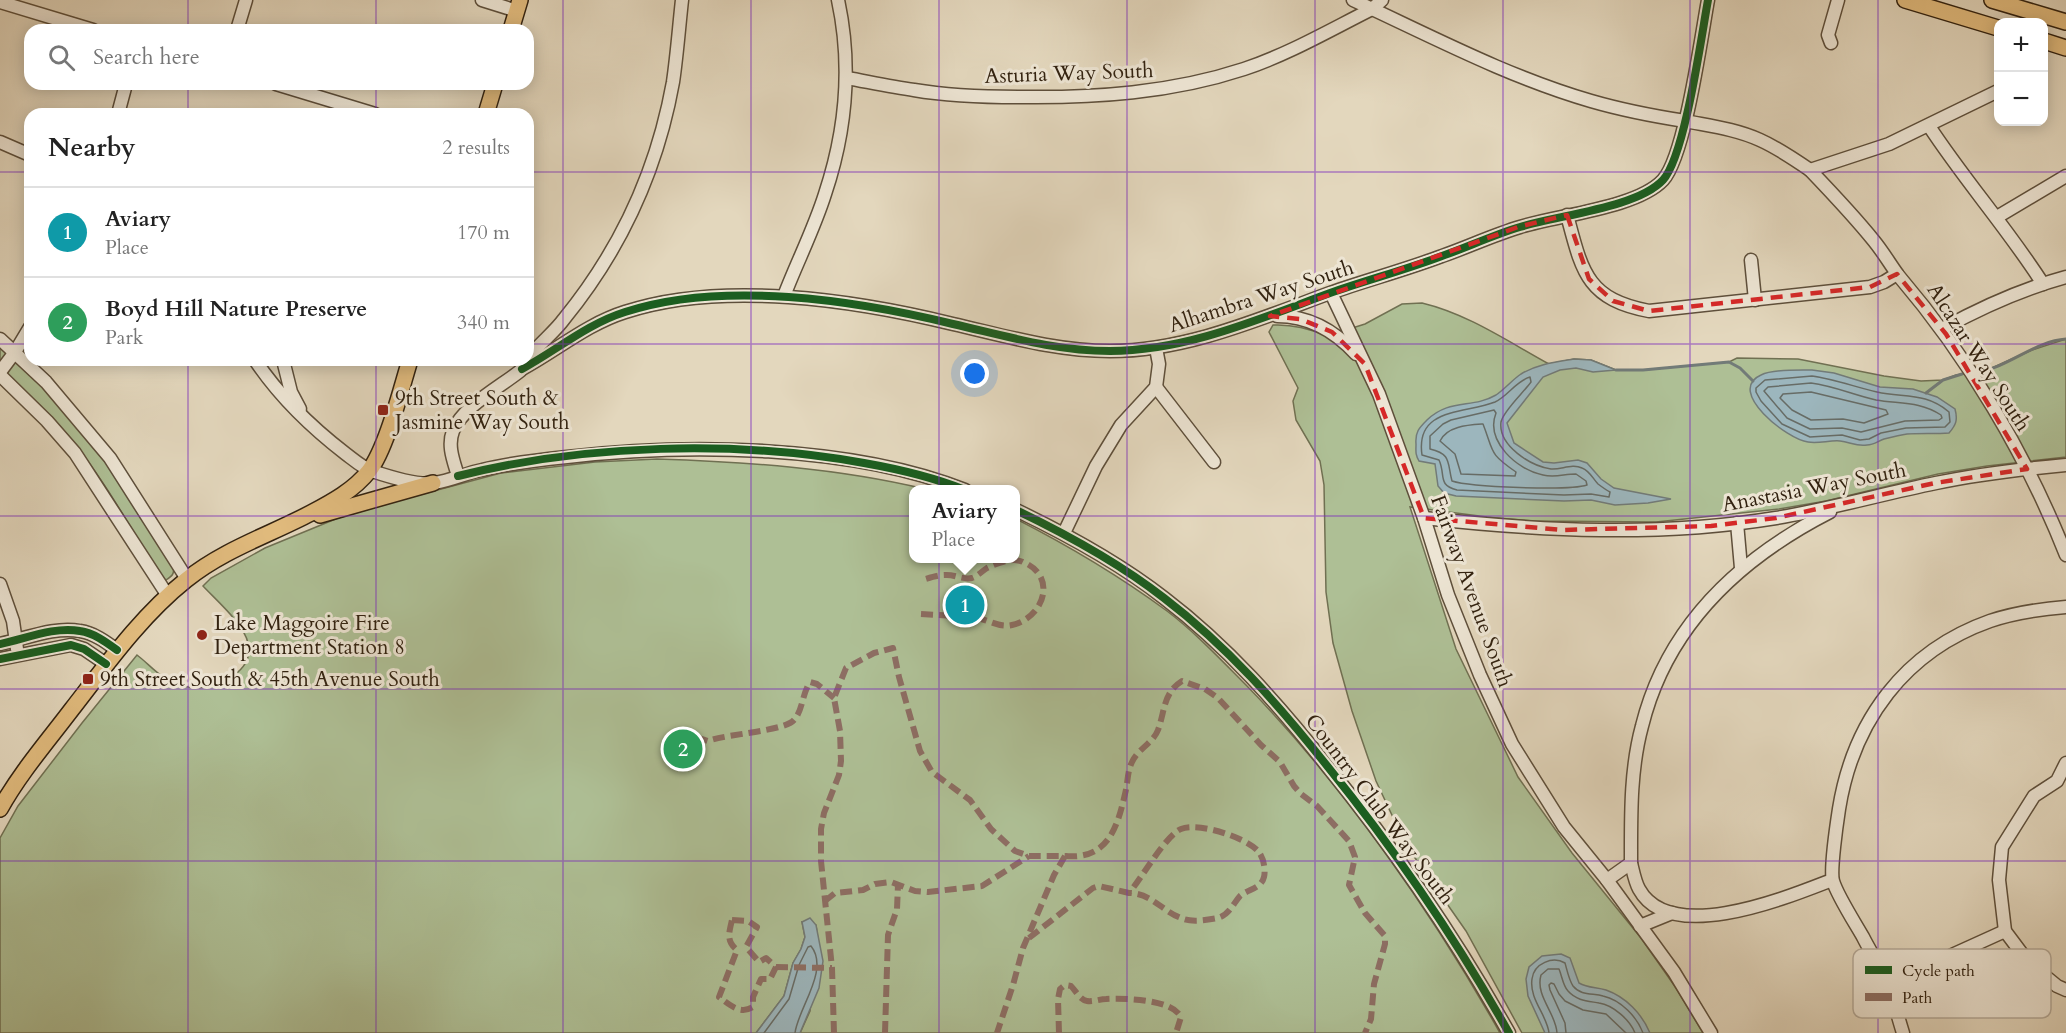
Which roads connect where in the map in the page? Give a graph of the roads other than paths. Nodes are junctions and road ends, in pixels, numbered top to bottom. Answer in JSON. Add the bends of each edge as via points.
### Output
{"nodes":[{"id":1,"x":246,"y":0,"type":"edge"},
{"id":2,"x":482,"y":0,"type":"edge"},
{"id":3,"x":682,"y":0,"type":"edge"},
{"id":4,"x":838,"y":0,"type":"edge"},
{"id":5,"x":1353,"y":0,"type":"edge"},
{"id":6,"x":1382,"y":0,"type":"edge"},
{"id":7,"x":1708,"y":0,"type":"edge"},
{"id":8,"x":1838,"y":0,"type":"edge"},
{"id":9,"x":1905,"y":0,"type":"edge"},
{"id":10,"x":1992,"y":0,"type":"edge"},
{"id":11,"x":0,"y":2,"type":"edge"},
{"id":12,"x":518,"y":5,"type":"edge"},
{"id":13,"x":1372,"y":9,"type":"junction"},
{"id":14,"x":2066,"y":22,"type":"edge"},
{"id":15,"x":73,"y":24,"type":"edge"},
{"id":16,"x":239,"y":24,"type":"edge"},
{"id":17,"x":513,"y":24,"type":"edge"},
{"id":18,"x":1994,"y":27,"type":"edge"},
{"id":19,"x":1831,"y":43,"type":"dead end"},
{"id":20,"x":2048,"y":43,"type":"edge"},
{"id":21,"x":2066,"y":48,"type":"edge"},
{"id":22,"x":847,"y":78,"type":"junction"},
{"id":23,"x":124,"y":90,"type":"edge"},
{"id":24,"x":292,"y":90,"type":"edge"},
{"id":25,"x":493,"y":90,"type":"edge"},
{"id":26,"x":1994,"y":93,"type":"edge"},
{"id":27,"x":120,"y":108,"type":"edge"},
{"id":28,"x":338,"y":108,"type":"edge"},
{"id":29,"x":488,"y":108,"type":"edge"},
{"id":30,"x":1685,"y":121,"type":"junction"},
{"id":31,"x":1929,"y":126,"type":"junction"},
{"id":32,"x":0,"y":142,"type":"edge"},
{"id":33,"x":24,"y":152,"type":"edge"},
{"id":34,"x":1810,"y":170,"type":"junction"},
{"id":35,"x":2066,"y":176,"type":"edge"},
{"id":36,"x":1567,"y":215,"type":"junction"},
{"id":37,"x":1997,"y":217,"type":"junction"},
{"id":38,"x":1751,"y":260,"type":"dead end"},
{"id":39,"x":1897,"y":274,"type":"junction"},
{"id":40,"x":2066,"y":277,"type":"edge"},
{"id":41,"x":2043,"y":284,"type":"junction"},
{"id":42,"x":1331,"y":293,"type":"junction"},
{"id":43,"x":784,"y":296,"type":"junction"},
{"id":44,"x":1755,"y":300,"type":"junction"},
{"id":45,"x":1270,"y":316,"type":"junction"},
{"id":46,"x":1942,"y":329,"type":"junction"},
{"id":47,"x":24,"y":337,"type":"edge"},
{"id":48,"x":0,"y":339,"type":"edge"},
{"id":49,"x":1156,"y":348,"type":"junction"},
{"id":50,"x":15,"y":352,"type":"junction"},
{"id":51,"x":534,"y":352,"type":"edge"},
{"id":52,"x":24,"y":361,"type":"edge"},
{"id":53,"x":534,"y":363,"type":"edge"},
{"id":54,"x":1365,"y":364,"type":"junction"},
{"id":55,"x":29,"y":366,"type":"edge"},
{"id":56,"x":260,"y":366,"type":"edge"},
{"id":57,"x":284,"y":366,"type":"edge"},
{"id":58,"x":408,"y":366,"type":"edge"},
{"id":59,"x":524,"y":366,"type":"edge"},
{"id":60,"x":528,"y":366,"type":"edge"},
{"id":61,"x":522,"y":369,"type":"junction"},
{"id":62,"x":0,"y":374,"type":"edge"},
{"id":63,"x":1156,"y":387,"type":"junction"},
{"id":64,"x":305,"y":418,"type":"junction"},
{"id":65,"x":1214,"y":462,"type":"dead end"},
{"id":66,"x":2066,"y":465,"type":"edge"},
{"id":67,"x":2027,"y":469,"type":"junction"},
{"id":68,"x":370,"y":470,"type":"junction"},
{"id":69,"x":458,"y":476,"type":"junction"},
{"id":70,"x":434,"y":483,"type":"junction"},
{"id":71,"x":951,"y":485,"type":"edge"},
{"id":72,"x":1843,"y":506,"type":"junction"},
{"id":73,"x":1020,"y":512,"type":"edge"},
{"id":74,"x":1424,"y":518,"type":"junction"},
{"id":75,"x":294,"y":522,"type":"junction"},
{"id":76,"x":1737,"y":523,"type":"junction"},
{"id":77,"x":1064,"y":533,"type":"junction"},
{"id":78,"x":2066,"y":555,"type":"edge"},
{"id":79,"x":1741,"y":568,"type":"junction"},
{"id":80,"x":188,"y":579,"type":"junction"},
{"id":81,"x":0,"y":584,"type":"edge"},
{"id":82,"x":168,"y":596,"type":"junction"},
{"id":83,"x":2066,"y":607,"type":"edge"},
{"id":84,"x":17,"y":641,"type":"junction"},
{"id":85,"x":0,"y":644,"type":"edge"},
{"id":86,"x":117,"y":650,"type":"junction"},
{"id":87,"x":17,"y":657,"type":"junction"},
{"id":88,"x":0,"y":659,"type":"edge"},
{"id":89,"x":106,"y":664,"type":"junction"},
{"id":90,"x":2066,"y":763,"type":"edge"},
{"id":91,"x":2062,"y":779,"type":"edge"},
{"id":92,"x":0,"y":809,"type":"edge"},
{"id":93,"x":1630,"y":862,"type":"junction"},
{"id":94,"x":1607,"y":880,"type":"junction"},
{"id":95,"x":1832,"y":880,"type":"junction"},
{"id":96,"x":1672,"y":913,"type":"junction"},
{"id":97,"x":1640,"y":926,"type":"junction"},
{"id":98,"x":2005,"y":931,"type":"junction"},
{"id":99,"x":1869,"y":949,"type":"edge"},
{"id":100,"x":1965,"y":949,"type":"edge"},
{"id":101,"x":2018,"y":949,"type":"edge"},
{"id":102,"x":2051,"y":981,"type":"edge"},
{"id":103,"x":2066,"y":990,"type":"edge"},
{"id":104,"x":1898,"y":1018,"type":"edge"},
{"id":105,"x":1509,"y":1033,"type":"edge"},
{"id":106,"x":1712,"y":1033,"type":"edge"},
{"id":107,"x":1903,"y":1033,"type":"edge"}],
"edges":[{"from":1,"to":16,"type":"street"},
{"from":2,"to":12,"type":"street"},
{"from":3,"to":51,"type":"street","via":[[673,80],[656,155],[641,195],[595,280]]},
{"from":4,"to":22,"type":"street"},
{"from":5,"to":13,"type":"street"},
{"from":6,"to":13,"type":"street","name":"Asturia Way South"},
{"from":7,"to":30,"type":"street","name":"Alhambra Way South"},
{"from":8,"to":19,"type":"street","via":[[1828,35]]},
{"from":9,"to":18,"type":"main road"},
{"from":10,"to":14,"type":"main road"},
{"from":11,"to":15,"type":"street"},
{"from":12,"to":17,"type":"main road"},
{"from":13,"to":22,"type":"street","name":"Asturia Way South","via":[[1245,69],[1147,91],[1052,97],[976,96],[915,91]]},
{"from":13,"to":30,"type":"street","via":[[1486,63],[1544,85],[1635,112]]},
{"from":20,"to":21,"type":"main road"},
{"from":22,"to":43,"type":"street","via":[[833,168]]},
{"from":23,"to":27,"type":"street"},
{"from":24,"to":28,"type":"street"},
{"from":25,"to":29,"type":"main road"},
{"from":26,"to":31,"type":"street"},
{"from":30,"to":34,"type":"street","via":[[1758,139]]},
{"from":30,"to":36,"type":"street","name":"Alhambra Way South","via":[[1674,162],[1654,189],[1626,202]]},
{"from":31,"to":34,"type":"street","via":[[1889,144]]},
{"from":31,"to":37,"type":"street","via":[[1954,165]]},
{"from":32,"to":33,"type":"street"},
{"from":34,"to":39,"type":"street","name":"Alcazar Way South","via":[[1843,204]]},
{"from":35,"to":37,"type":"street"},
{"from":36,"to":42,"type":"street","name":"Alhambra Way South","via":[[1518,227]]},
{"from":36,"to":44,"type":"street","via":[[1580,264],[1589,279],[1613,301],[1649,311]]},
{"from":37,"to":41,"type":"street"},
{"from":38,"to":44,"type":"street"},
{"from":39,"to":44,"type":"street","via":[[1870,287]]},
{"from":39,"to":46,"type":"street","name":"Alcazar Way South"},
{"from":40,"to":41,"type":"street"},
{"from":41,"to":46,"type":"street","via":[[1995,301]]},
{"from":42,"to":45,"type":"street","name":"Alhambra Way South"},
{"from":42,"to":54,"type":"street","name":"Fairway Avenue South"},
{"from":43,"to":49,"type":"street","name":"Alhambra Way South","via":[[878,308],[1043,346],[1113,351]]},
{"from":43,"to":53,"type":"street","name":"Alhambra Way South","via":[[660,301],[598,322]]},
{"from":45,"to":49,"type":"street","name":"Alhambra Way South"},
{"from":45,"to":54,"type":"street","via":[[1300,319],[1332,332]]},
{"from":46,"to":67,"type":"street","name":"Alcazar Way South"},
{"from":47,"to":50,"type":"street"},
{"from":48,"to":50,"type":"street"},
{"from":49,"to":63,"type":"street"},
{"from":50,"to":52,"type":"street"},
{"from":50,"to":62,"type":"street"},
{"from":54,"to":74,"type":"street","name":"Fairway Avenue South"},
{"from":55,"to":80,"type":"street","via":[[110,458]]},
{"from":56,"to":64,"type":"street"},
{"from":57,"to":64,"type":"street","via":[[291,392]]},
{"from":58,"to":68,"type":"main road","via":[[381,449]]},
{"from":59,"to":61,"type":"street"},
{"from":60,"to":61,"type":"street","name":"Alhambra Way South"},
{"from":61,"to":69,"type":"street","via":[[472,407],[453,430],[452,455]]},
{"from":62,"to":82,"type":"street","via":[[75,453]]},
{"from":63,"to":65,"type":"street"},
{"from":63,"to":77,"type":"street","via":[[1121,425]]},
{"from":64,"to":68,"type":"street","via":[[322,436]]},
{"from":66,"to":67,"type":"street","name":"Anastasia Way South"},
{"from":67,"to":72,"type":"street","name":"Anastasia Way South","via":[[1935,483]]},
{"from":67,"to":78,"type":"street","name":"Alcazar Way South"},
{"from":68,"to":70,"type":"street"},
{"from":68,"to":75,"type":"main road","via":[[333,501]]},
{"from":69,"to":70,"type":"street"},
{"from":69,"to":71,"type":"street","via":[[523,462],[589,454],[725,450],[834,458]]},
{"from":70,"to":75,"type":"main road"},
{"from":72,"to":76,"type":"street","name":"Anastasia Way South"},
{"from":72,"to":79,"type":"street"},
{"from":73,"to":77,"type":"street","name":"Country Club Way South"},
{"from":74,"to":76,"type":"street","name":"Anastasia Way South","via":[[1504,527],[1599,531]]},
{"from":74,"to":94,"type":"street","name":"Fairway Avenue South","via":[[1448,596],[1512,744],[1564,827]]},
{"from":75,"to":80,"type":"main road","via":[[230,552]]},
{"from":76,"to":79,"type":"street"},
{"from":77,"to":105,"type":"street","name":"Country Club Way South","via":[[1164,597],[1229,653],[1288,717],[1386,840],[1474,972]]},
{"from":79,"to":93,"type":"street","via":[[1692,622],[1655,687],[1635,759]]},
{"from":80,"to":82,"type":"main road"},
{"from":81,"to":84,"type":"street"},
{"from":82,"to":86,"type":"main road"},
{"from":83,"to":95,"type":"street","via":[[1991,621],[1959,635],[1932,651],[1889,690],[1856,746],[1843,788]]},
{"from":84,"to":85,"type":"street"},
{"from":84,"to":86,"type":"street","via":[[79,630]]},
{"from":84,"to":87,"type":"street"},
{"from":86,"to":89,"type":"main road"},
{"from":87,"to":88,"type":"street"},
{"from":87,"to":89,"type":"street","via":[[71,645]]},
{"from":89,"to":92,"type":"main road"},
{"from":90,"to":91,"type":"street"},
{"from":91,"to":98,"type":"street","via":[[2034,796],[2002,847],[1999,879]]},
{"from":93,"to":94,"type":"street"},
{"from":93,"to":96,"type":"street","via":[[1639,890],[1656,907]]},
{"from":94,"to":97,"type":"street","name":"Fairway Avenue South"},
{"from":95,"to":96,"type":"street","via":[[1737,912],[1684,917]]},
{"from":95,"to":99,"type":"street"},
{"from":96,"to":97,"type":"street"},
{"from":97,"to":106,"type":"street","name":"Fairway Avenue South"},
{"from":98,"to":100,"type":"street"},
{"from":98,"to":101,"type":"street"},
{"from":102,"to":103,"type":"street"},
{"from":104,"to":107,"type":"street"}]}
